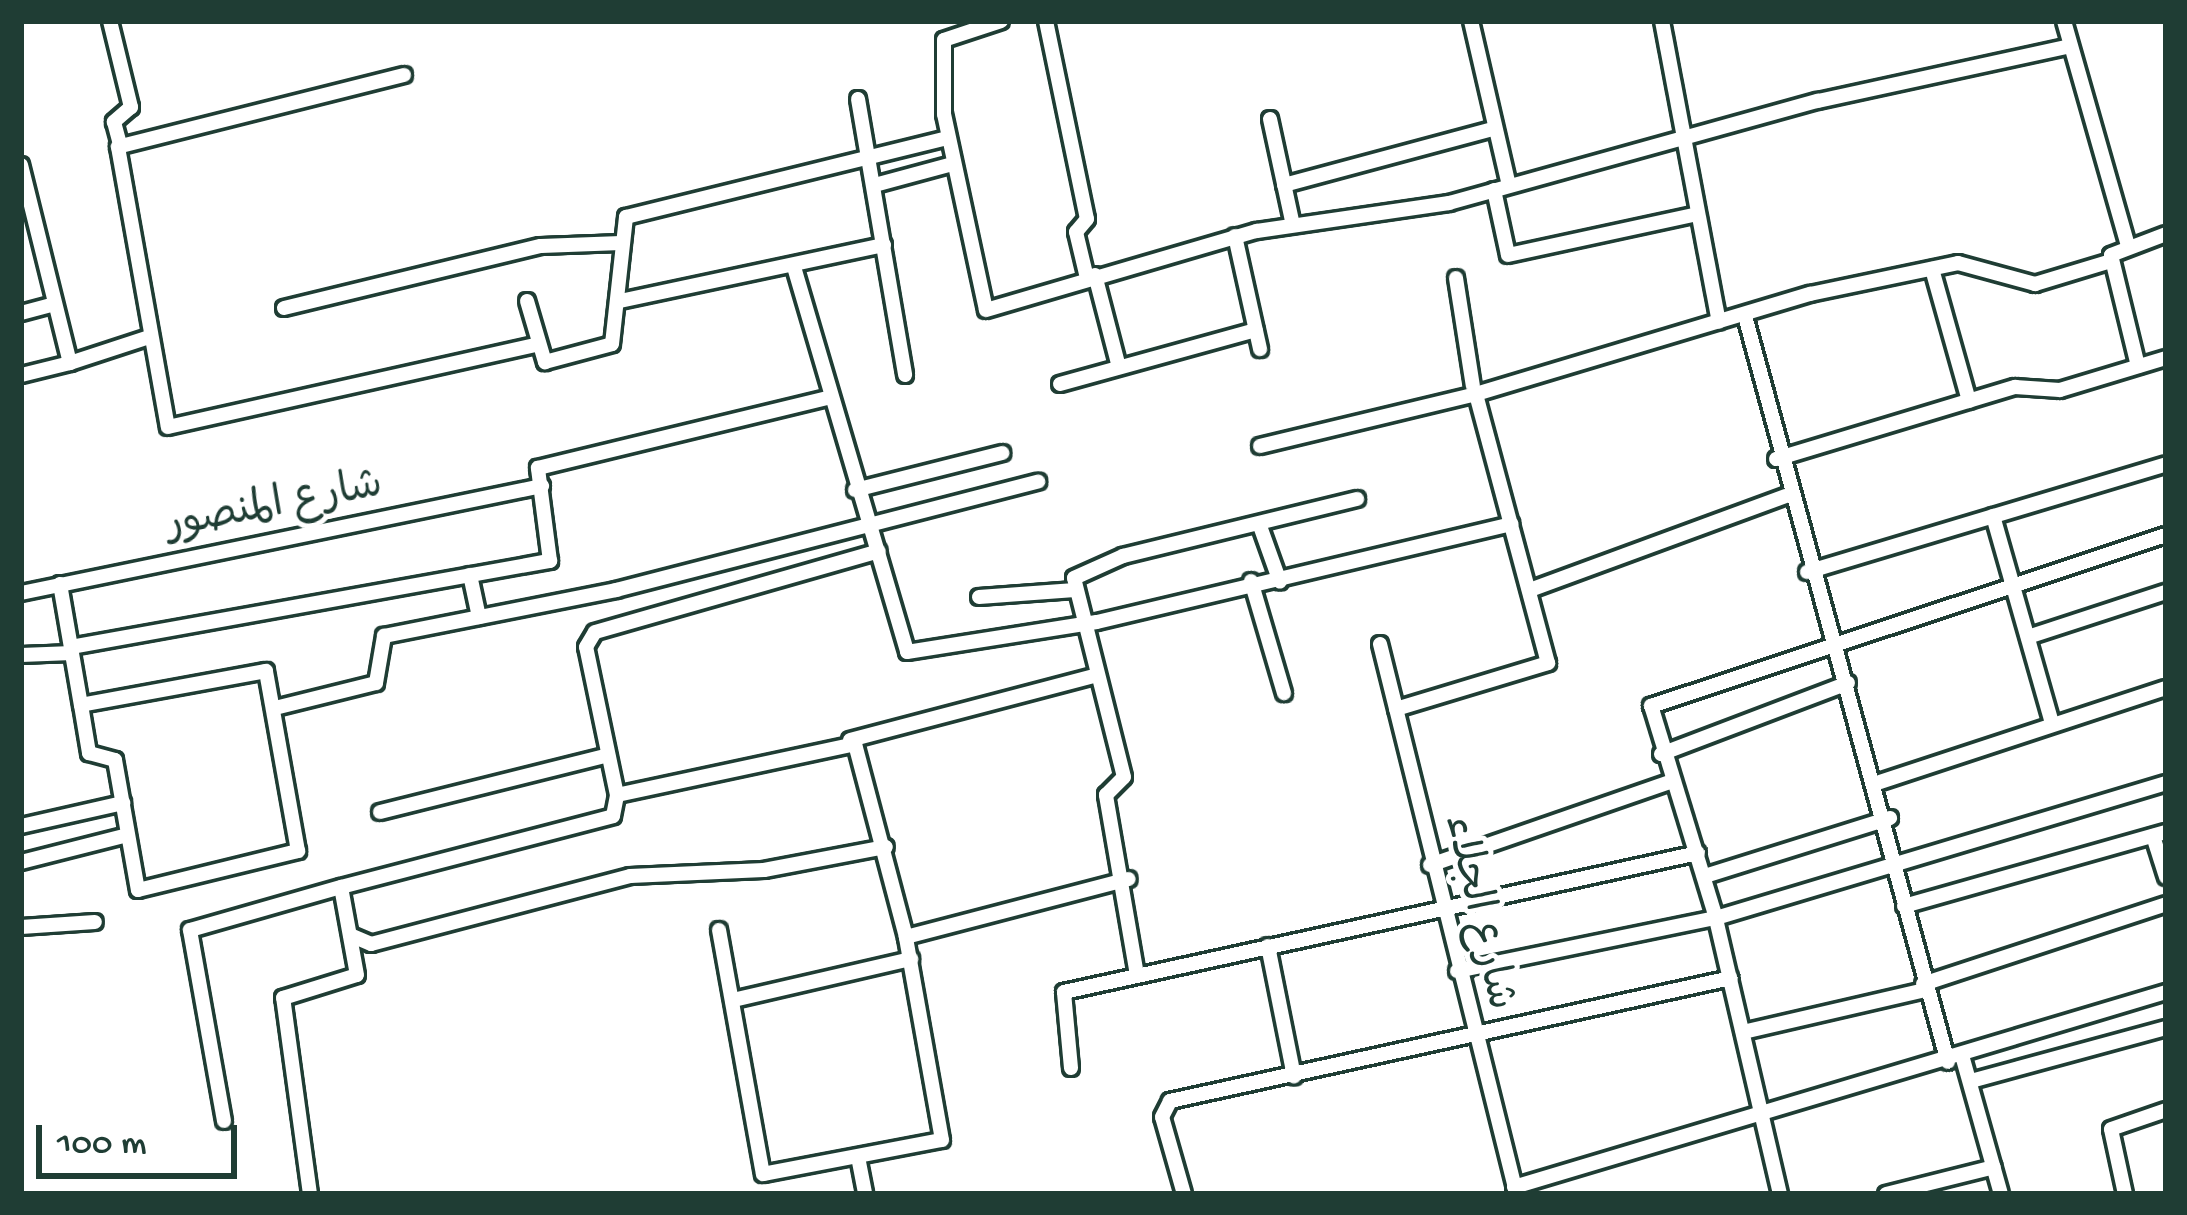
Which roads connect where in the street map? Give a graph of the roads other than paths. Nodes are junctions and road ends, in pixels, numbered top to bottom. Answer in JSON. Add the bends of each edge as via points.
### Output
{"nodes":[{"id":1,"x":110,"y":21,"type":"edge"},
{"id":2,"x":1001,"y":21,"type":"edge"},
{"id":3,"x":1046,"y":21,"type":"edge"},
{"id":4,"x":1471,"y":21,"type":"edge"},
{"id":5,"x":1663,"y":21,"type":"edge"},
{"id":6,"x":2064,"y":21,"type":"edge"},
{"id":7,"x":2070,"y":46,"type":"junction"},
{"id":8,"x":404,"y":75,"type":"dead end"},
{"id":9,"x":858,"y":100,"type":"dead end"},
{"id":10,"x":1270,"y":119,"type":"dead end"},
{"id":11,"x":1493,"y":128,"type":"junction"},
{"id":12,"x":948,"y":138,"type":"junction"},
{"id":13,"x":1682,"y":138,"type":"junction"},
{"id":14,"x":120,"y":145,"type":"junction"},
{"id":15,"x":870,"y":158,"type":"junction"},
{"id":16,"x":953,"y":164,"type":"junction"},
{"id":17,"x":21,"y":165,"type":"edge"},
{"id":18,"x":875,"y":184,"type":"junction"},
{"id":19,"x":1284,"y":185,"type":"junction"},
{"id":20,"x":1502,"y":188,"type":"junction"},
{"id":21,"x":1697,"y":214,"type":"junction"},
{"id":22,"x":1293,"y":225,"type":"junction"},
{"id":23,"x":2166,"y":234,"type":"edge"},
{"id":24,"x":1235,"y":236,"type":"junction"},
{"id":25,"x":621,"y":243,"type":"junction"},
{"id":26,"x":884,"y":245,"type":"junction"},
{"id":27,"x":2128,"y":245,"type":"junction"},
{"id":28,"x":2111,"y":261,"type":"junction"},
{"id":29,"x":794,"y":267,"type":"junction"},
{"id":30,"x":1932,"y":269,"type":"junction"},
{"id":31,"x":1091,"y":277,"type":"junction"},
{"id":32,"x":1456,"y":278,"type":"dead end"},
{"id":33,"x":620,"y":301,"type":"junction"},
{"id":34,"x":527,"y":302,"type":"dead end"},
{"id":35,"x":55,"y":304,"type":"junction"},
{"id":36,"x":284,"y":308,"type":"dead end"},
{"id":37,"x":21,"y":313,"type":"edge"},
{"id":38,"x":1745,"y":316,"type":"junction"},
{"id":39,"x":1719,"y":322,"type":"junction"},
{"id":40,"x":1256,"y":330,"type":"junction"},
{"id":41,"x":146,"y":338,"type":"junction"},
{"id":42,"x":538,"y":344,"type":"junction"},
{"id":43,"x":1260,"y":350,"type":"dead end"},
{"id":44,"x":2166,"y":358,"type":"edge"},
{"id":45,"x":70,"y":363,"type":"junction"},
{"id":46,"x":1119,"y":367,"type":"junction"},
{"id":47,"x":2138,"y":367,"type":"junction"},
{"id":48,"x":21,"y":375,"type":"edge"},
{"id":49,"x":905,"y":375,"type":"dead end"},
{"id":50,"x":1060,"y":384,"type":"dead end"},
{"id":51,"x":1474,"y":390,"type":"junction"},
{"id":52,"x":828,"y":398,"type":"junction"},
{"id":53,"x":1969,"y":401,"type":"junction"},
{"id":54,"x":1260,"y":446,"type":"dead end"},
{"id":55,"x":1001,"y":453,"type":"dead end"},
{"id":56,"x":1776,"y":460,"type":"junction"},
{"id":57,"x":2166,"y":464,"type":"edge"},
{"id":58,"x":1038,"y":482,"type":"dead end"},
{"id":59,"x":542,"y":486,"type":"junction"},
{"id":60,"x":855,"y":490,"type":"junction"},
{"id":61,"x":1786,"y":496,"type":"junction"},
{"id":62,"x":1358,"y":499,"type":"dead end"},
{"id":63,"x":1993,"y":516,"type":"junction"},
{"id":64,"x":869,"y":523,"type":"junction"},
{"id":65,"x":1512,"y":524,"type":"junction"},
{"id":66,"x":1259,"y":526,"type":"junction"},
{"id":67,"x":2166,"y":536,"type":"edge"},
{"id":68,"x":879,"y":550,"type":"junction"},
{"id":69,"x":1808,"y":572,"type":"junction"},
{"id":70,"x":470,"y":575,"type":"junction"},
{"id":71,"x":1251,"y":581,"type":"junction"},
{"id":72,"x":1280,"y":582,"type":"junction"},
{"id":73,"x":60,"y":584,"type":"junction"},
{"id":74,"x":2013,"y":584,"type":"junction"},
{"id":75,"x":1075,"y":590,"type":"junction"},
{"id":76,"x":1530,"y":590,"type":"junction"},
{"id":77,"x":2166,"y":592,"type":"edge"},
{"id":78,"x":21,"y":593,"type":"edge"},
{"id":79,"x":979,"y":597,"type":"dead end"},
{"id":80,"x":479,"y":617,"type":"junction"},
{"id":81,"x":1081,"y":625,"type":"junction"},
{"id":82,"x":2028,"y":638,"type":"junction"},
{"id":83,"x":1831,"y":639,"type":"junction"},
{"id":84,"x":1380,"y":644,"type":"dead end"},
{"id":85,"x":71,"y":650,"type":"junction"},
{"id":86,"x":21,"y":655,"type":"edge"},
{"id":87,"x":1096,"y":675,"type":"junction"},
{"id":88,"x":1847,"y":683,"type":"junction"},
{"id":89,"x":2166,"y":688,"type":"edge"},
{"id":90,"x":1284,"y":693,"type":"dead end"},
{"id":91,"x":81,"y":705,"type":"junction"},
{"id":92,"x":274,"y":708,"type":"junction"},
{"id":93,"x":1396,"y":709,"type":"junction"},
{"id":94,"x":2052,"y":723,"type":"junction"},
{"id":95,"x":850,"y":740,"type":"junction"},
{"id":96,"x":1661,"y":754,"type":"junction"},
{"id":97,"x":608,"y":755,"type":"junction"},
{"id":98,"x":1670,"y":782,"type":"junction"},
{"id":99,"x":1880,"y":782,"type":"junction"},
{"id":100,"x":2166,"y":783,"type":"edge"},
{"id":101,"x":617,"y":795,"type":"junction"},
{"id":102,"x":122,"y":802,"type":"junction"},
{"id":103,"x":380,"y":812,"type":"dead end"},
{"id":104,"x":1890,"y":818,"type":"junction"},
{"id":105,"x":21,"y":826,"type":"edge"},
{"id":106,"x":2160,"y":834,"type":"edge"},
{"id":107,"x":128,"y":835,"type":"junction"},
{"id":108,"x":886,"y":847,"type":"junction"},
{"id":109,"x":1698,"y":853,"type":"junction"},
{"id":110,"x":21,"y":862,"type":"edge"},
{"id":111,"x":1900,"y":863,"type":"junction"},
{"id":112,"x":1430,"y":865,"type":"junction"},
{"id":113,"x":1705,"y":876,"type":"junction"},
{"id":114,"x":2166,"y":877,"type":"edge"},
{"id":115,"x":1129,"y":879,"type":"junction"},
{"id":116,"x":341,"y":887,"type":"junction"},
{"id":117,"x":2166,"y":904,"type":"edge"},
{"id":118,"x":1904,"y":906,"type":"junction"},
{"id":119,"x":1442,"y":909,"type":"junction"},
{"id":120,"x":1716,"y":918,"type":"junction"},
{"id":121,"x":95,"y":922,"type":"dead end"},
{"id":122,"x":21,"y":927,"type":"edge"},
{"id":123,"x":719,"y":930,"type":"dead end"},
{"id":124,"x":350,"y":935,"type":"junction"},
{"id":125,"x":907,"y":937,"type":"junction"},
{"id":126,"x":1268,"y":946,"type":"junction"},
{"id":127,"x":911,"y":959,"type":"junction"},
{"id":128,"x":1457,"y":971,"type":"junction"},
{"id":129,"x":1137,"y":975,"type":"junction"},
{"id":130,"x":1731,"y":978,"type":"junction"},
{"id":131,"x":1924,"y":987,"type":"junction"},
{"id":132,"x":2166,"y":992,"type":"edge"},
{"id":133,"x":733,"y":1000,"type":"junction"},
{"id":134,"x":2166,"y":1028,"type":"edge"},
{"id":135,"x":1743,"y":1032,"type":"junction"},
{"id":136,"x":1472,"y":1040,"type":"junction"},
{"id":137,"x":1955,"y":1060,"type":"junction"},
{"id":138,"x":1071,"y":1068,"type":"dead end"},
{"id":139,"x":1294,"y":1076,"type":"junction"},
{"id":140,"x":1971,"y":1082,"type":"junction"},
{"id":141,"x":2166,"y":1110,"type":"edge"},
{"id":142,"x":1762,"y":1117,"type":"junction"},
{"id":143,"x":224,"y":1121,"type":"dead end"},
{"id":144,"x":859,"y":1162,"type":"junction"},
{"id":145,"x":1994,"y":1167,"type":"junction"},
{"id":146,"x":1515,"y":1190,"type":"edge"},
{"id":147,"x":310,"y":1194,"type":"edge"},
{"id":148,"x":865,"y":1194,"type":"edge"},
{"id":149,"x":1184,"y":1194,"type":"edge"},
{"id":150,"x":1780,"y":1194,"type":"edge"},
{"id":151,"x":1886,"y":1194,"type":"edge"},
{"id":152,"x":2001,"y":1194,"type":"edge"},
{"id":153,"x":2125,"y":1194,"type":"edge"}],
"edges":[{"from":1,"to":14,"type":"street","via":[[131,107],[114,122]]},
{"from":2,"to":12,"type":"street","via":[[946,37]]},
{"from":3,"to":31,"type":"street","via":[[1088,219],[1076,232]]},
{"from":4,"to":11,"type":"street"},
{"from":5,"to":13,"type":"street"},
{"from":6,"to":7,"type":"street"},
{"from":7,"to":13,"type":"street"},
{"from":7,"to":27,"type":"street"},
{"from":8,"to":14,"type":"street"},
{"from":9,"to":15,"type":"street"},
{"from":10,"to":19,"type":"street"},
{"from":11,"to":19,"type":"street"},
{"from":11,"to":20,"type":"street"},
{"from":12,"to":15,"type":"street"},
{"from":12,"to":16,"type":"street"},
{"from":13,"to":20,"type":"street"},
{"from":13,"to":21,"type":"street"},
{"from":14,"to":41,"type":"street"},
{"from":15,"to":18,"type":"street"},
{"from":15,"to":25,"type":"street","via":[[626,218]]},
{"from":16,"to":18,"type":"street"},
{"from":16,"to":31,"type":"street","via":[[983,308]]},
{"from":17,"to":35,"type":"street"},
{"from":18,"to":26,"type":"street"},
{"from":19,"to":22,"type":"street"},
{"from":20,"to":21,"type":"street","via":[[1508,255]]},
{"from":20,"to":22,"type":"street"},
{"from":21,"to":39,"type":"street"},
{"from":22,"to":24,"type":"street"},
{"from":23,"to":27,"type":"street"},
{"from":24,"to":31,"type":"street"},
{"from":24,"to":40,"type":"street"},
{"from":25,"to":33,"type":"street"},
{"from":25,"to":36,"type":"street","via":[[541,246]]},
{"from":26,"to":29,"type":"street"},
{"from":26,"to":49,"type":"street"},
{"from":27,"to":28,"type":"street"},
{"from":28,"to":30,"type":"street","via":[[2035,284],[1973,262]]},
{"from":28,"to":47,"type":"street"},
{"from":29,"to":33,"type":"street"},
{"from":29,"to":52,"type":"street"},
{"from":30,"to":38,"type":"street"},
{"from":30,"to":53,"type":"street"},
{"from":31,"to":46,"type":"street"},
{"from":32,"to":51,"type":"street"},
{"from":33,"to":42,"type":"street","via":[[615,343],[548,362]]},
{"from":34,"to":42,"type":"street"},
{"from":35,"to":37,"type":"street"},
{"from":35,"to":45,"type":"street"},
{"from":38,"to":39,"type":"street"},
{"from":38,"to":56,"type":"street"},
{"from":39,"to":51,"type":"street"},
{"from":40,"to":43,"type":"street"},
{"from":40,"to":46,"type":"street"},
{"from":41,"to":42,"type":"street","via":[[173,430]]},
{"from":41,"to":45,"type":"street"},
{"from":44,"to":47,"type":"street"},
{"from":45,"to":48,"type":"street"},
{"from":46,"to":50,"type":"street"},
{"from":47,"to":53,"type":"street"},
{"from":51,"to":54,"type":"street"},
{"from":51,"to":65,"type":"street"},
{"from":52,"to":59,"type":"street","via":[[538,468]]},
{"from":52,"to":60,"type":"street"},
{"from":53,"to":56,"type":"street"},
{"from":55,"to":60,"type":"street"},
{"from":56,"to":61,"type":"street"},
{"from":57,"to":63,"type":"street"},
{"from":58,"to":64,"type":"street"},
{"from":59,"to":70,"type":"street","via":[[556,557]]},
{"from":59,"to":73,"type":"street","name":"شارع المنصور"},
{"from":60,"to":64,"type":"street"},
{"from":61,"to":69,"type":"street"},
{"from":61,"to":76,"type":"street"},
{"from":62,"to":66,"type":"street"},
{"from":63,"to":69,"type":"street"},
{"from":63,"to":74,"type":"street"},
{"from":64,"to":68,"type":"street"},
{"from":64,"to":80,"type":"street"},
{"from":65,"to":72,"type":"street"},
{"from":65,"to":76,"type":"street"},
{"from":66,"to":72,"type":"street"},
{"from":66,"to":75,"type":"street","via":[[1081,570]]},
{"from":67,"to":74,"type":"street"},
{"from":68,"to":81,"type":"street","via":[[907,652]]},
{"from":68,"to":97,"type":"street","via":[[591,634]]},
{"from":69,"to":83,"type":"street"},
{"from":70,"to":80,"type":"street"},
{"from":70,"to":85,"type":"street"},
{"from":71,"to":72,"type":"street"},
{"from":71,"to":81,"type":"street"},
{"from":71,"to":90,"type":"street"},
{"from":73,"to":78,"type":"street","name":"شارع المنصور"},
{"from":73,"to":85,"type":"street"},
{"from":74,"to":82,"type":"street"},
{"from":74,"to":83,"type":"street"},
{"from":75,"to":79,"type":"street"},
{"from":75,"to":81,"type":"street"},
{"from":76,"to":93,"type":"street","via":[[1544,669]]},
{"from":77,"to":82,"type":"street"},
{"from":80,"to":92,"type":"street","via":[[384,636],[376,683]]},
{"from":81,"to":87,"type":"street"},
{"from":82,"to":94,"type":"street"},
{"from":83,"to":88,"type":"street"},
{"from":83,"to":96,"type":"street","via":[[1656,702],[1649,712]]},
{"from":84,"to":93,"type":"street","name":"شارع الجلاء"},
{"from":85,"to":86,"type":"street"},
{"from":85,"to":91,"type":"street"},
{"from":87,"to":95,"type":"street"},
{"from":87,"to":115,"type":"street","via":[[1124,777],[1106,795]]},
{"from":88,"to":96,"type":"street"},
{"from":88,"to":99,"type":"street"},
{"from":89,"to":94,"type":"street"},
{"from":91,"to":92,"type":"street","via":[[259,668]]},
{"from":91,"to":102,"type":"street","via":[[90,756],[115,760]]},
{"from":92,"to":107,"type":"street","via":[[298,851],[140,892]]},
{"from":93,"to":112,"type":"street","name":"شارع الجلاء"},
{"from":94,"to":99,"type":"street"},
{"from":95,"to":101,"type":"street"},
{"from":95,"to":108,"type":"street"},
{"from":96,"to":98,"type":"street"},
{"from":97,"to":101,"type":"street"},
{"from":97,"to":103,"type":"street"},
{"from":98,"to":109,"type":"street"},
{"from":98,"to":112,"type":"street"},
{"from":99,"to":104,"type":"street"},
{"from":100,"to":111,"type":"street"},
{"from":101,"to":116,"type":"street","via":[[614,816]]},
{"from":102,"to":105,"type":"street"},
{"from":102,"to":107,"type":"street"},
{"from":104,"to":111,"type":"street"},
{"from":104,"to":113,"type":"street"},
{"from":106,"to":114,"type":"street"},
{"from":106,"to":118,"type":"street"},
{"from":107,"to":110,"type":"street"},
{"from":108,"to":124,"type":"street","via":[[764,871],[630,876],[371,944]]},
{"from":108,"to":125,"type":"street"},
{"from":109,"to":113,"type":"street"},
{"from":109,"to":119,"type":"street"},
{"from":111,"to":118,"type":"street"},
{"from":111,"to":120,"type":"street"},
{"from":112,"to":119,"type":"street","name":"شارع الجلاء"},
{"from":113,"to":120,"type":"street"},
{"from":115,"to":125,"type":"street"},
{"from":115,"to":129,"type":"street"},
{"from":116,"to":124,"type":"street"},
{"from":116,"to":143,"type":"street","via":[[190,930]]},
{"from":117,"to":131,"type":"street"},
{"from":118,"to":131,"type":"street"},
{"from":119,"to":126,"type":"street"},
{"from":119,"to":128,"type":"street","name":"شارع الجلاء"},
{"from":120,"to":128,"type":"street"},
{"from":120,"to":130,"type":"street"},
{"from":121,"to":122,"type":"street"},
{"from":123,"to":133,"type":"street"},
{"from":124,"to":147,"type":"street","via":[[355,978],[283,998]]},
{"from":125,"to":127,"type":"street"},
{"from":126,"to":129,"type":"street"},
{"from":126,"to":139,"type":"street"},
{"from":127,"to":133,"type":"street"},
{"from":127,"to":144,"type":"street","via":[[946,1135]]},
{"from":128,"to":136,"type":"street","name":"شارع الجلاء"},
{"from":129,"to":138,"type":"street","via":[[1057,998]]},
{"from":130,"to":135,"type":"street"},
{"from":130,"to":136,"type":"street"},
{"from":131,"to":135,"type":"street"},
{"from":131,"to":137,"type":"street"},
{"from":132,"to":137,"type":"street"},
{"from":133,"to":144,"type":"street","via":[[763,1174]]},
{"from":134,"to":140,"type":"street"},
{"from":135,"to":142,"type":"street"},
{"from":136,"to":139,"type":"street"},
{"from":136,"to":146,"type":"street","name":"شارع الجلاء"},
{"from":137,"to":140,"type":"street"},
{"from":137,"to":142,"type":"street"},
{"from":139,"to":149,"type":"street","via":[[1165,1105]]},
{"from":140,"to":145,"type":"street"},
{"from":141,"to":153,"type":"street","via":[[2111,1129]]},
{"from":142,"to":146,"type":"street"},
{"from":142,"to":150,"type":"street"},
{"from":144,"to":148,"type":"street"},
{"from":145,"to":151,"type":"street"},
{"from":145,"to":152,"type":"street"}]}
